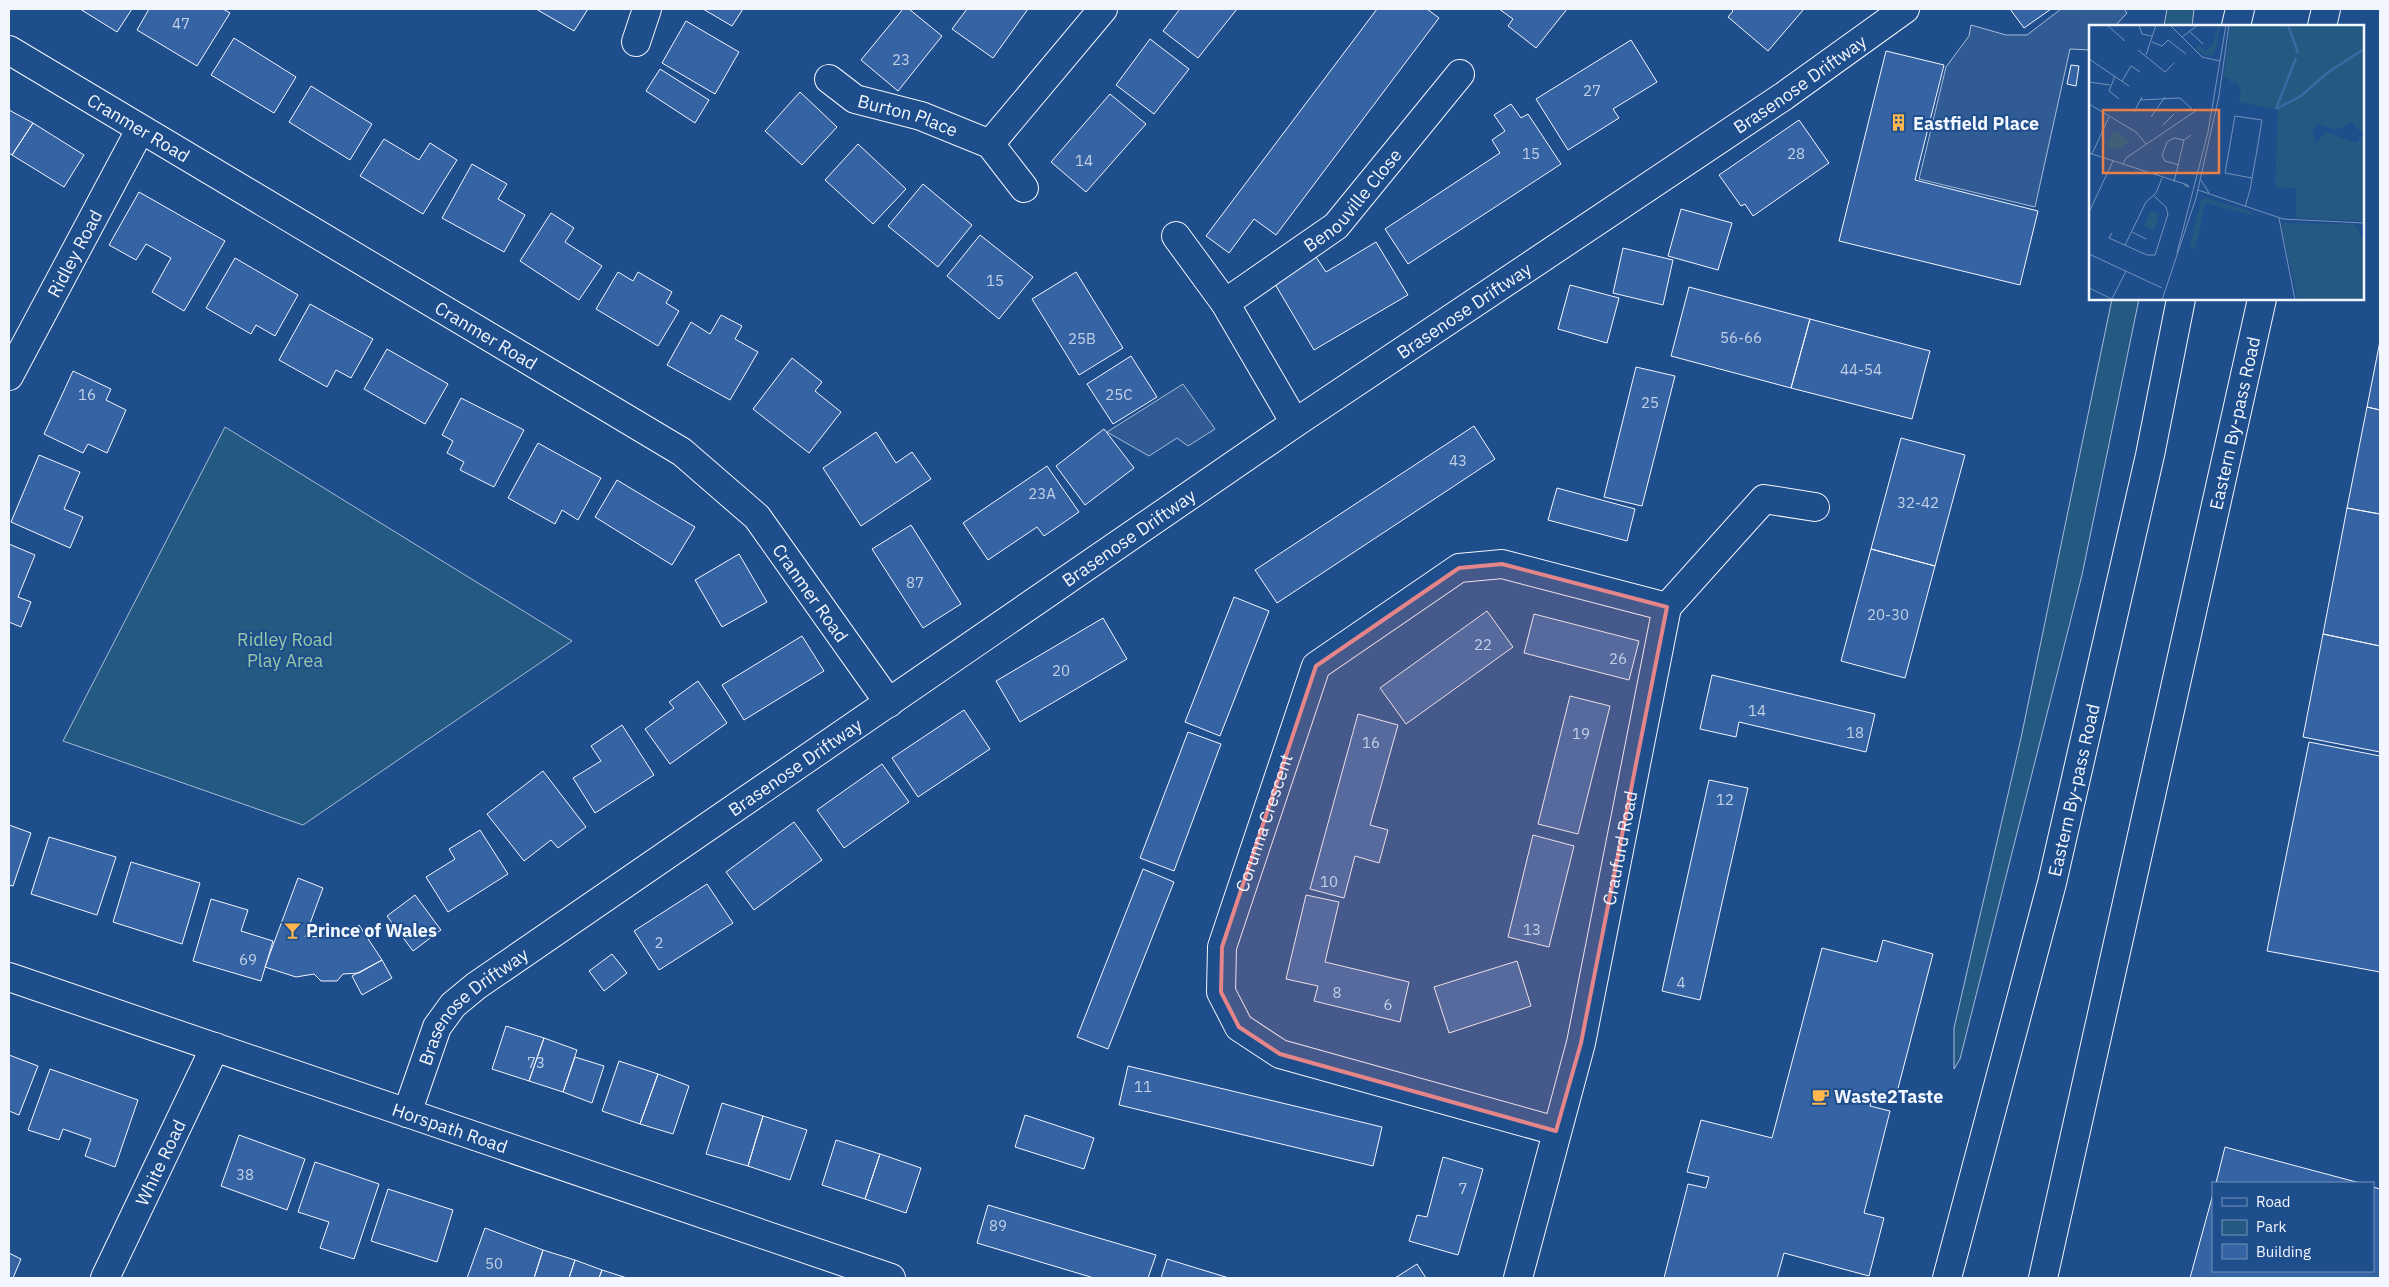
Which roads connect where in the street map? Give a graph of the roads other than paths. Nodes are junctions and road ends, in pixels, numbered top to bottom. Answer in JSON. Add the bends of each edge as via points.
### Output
{"nodes":[{"id":1,"x":647,"y":9,"type":"edge"},
{"id":2,"x":1103,"y":9,"type":"edge"},
{"id":3,"x":1905,"y":9,"type":"edge"},
{"id":4,"x":2240,"y":9,"type":"edge"},
{"id":5,"x":2326,"y":9,"type":"edge"},
{"id":6,"x":1876,"y":17,"type":"edge"},
{"id":7,"x":2236,"y":25,"type":"edge"},
{"id":8,"x":2322,"y":25,"type":"edge"},
{"id":9,"x":636,"y":42,"type":"dead end"},
{"id":10,"x":9,"y":50,"type":"edge"},
{"id":11,"x":1460,"y":74,"type":"dead end"},
{"id":12,"x":829,"y":79,"type":"dead end"},
{"id":13,"x":140,"y":130,"type":"junction"},
{"id":14,"x":990,"y":144,"type":"junction"},
{"id":15,"x":1024,"y":188,"type":"dead end"},
{"id":16,"x":1176,"y":236,"type":"dead end"},
{"id":17,"x":2181,"y":300,"type":"edge"},
{"id":18,"x":2262,"y":300,"type":"edge"},
{"id":19,"x":1225,"y":303,"type":"junction"},
{"id":20,"x":9,"y":376,"type":"edge"},
{"id":21,"x":1295,"y":423,"type":"junction"},
{"id":22,"x":1815,"y":507,"type":"dead end"},
{"id":23,"x":1667,"y":607,"type":"junction"},
{"id":24,"x":888,"y":704,"type":"junction"},
{"id":25,"x":9,"y":977,"type":"edge"},
{"id":26,"x":214,"y":1047,"type":"junction"},
{"id":27,"x":406,"y":1113,"type":"junction"},
{"id":28,"x":1556,"y":1131,"type":"junction"},
{"id":29,"x":105,"y":1278,"type":"edge"},
{"id":30,"x":891,"y":1278,"type":"edge"},
{"id":31,"x":1518,"y":1278,"type":"edge"},
{"id":32,"x":1947,"y":1278,"type":"edge"},
{"id":33,"x":2043,"y":1278,"type":"edge"}],
"edges":[{"from":1,"to":9,"type":"main road"},
{"from":2,"to":14,"type":"main road"},
{"from":3,"to":6,"type":"main road","name":"Brasenose Driftway"},
{"from":4,"to":7,"type":"main road"},
{"from":5,"to":8,"type":"main road"},
{"from":6,"to":21,"type":"main road","name":"Brasenose Driftway","via":[[1776,102]]},
{"from":10,"to":13,"type":"main road","name":"Cranmer Road"},
{"from":11,"to":19,"type":"main road","name":"Benouville Close","via":[[1336,226]]},
{"from":12,"to":14,"type":"main road","name":"Burton Place","via":[[855,99],[921,116]]},
{"from":13,"to":20,"type":"main road","name":"Ridley Road"},
{"from":13,"to":24,"type":"main road","name":"Cranmer Road","via":[[682,452],[757,517]]},
{"from":14,"to":15,"type":"main road"},
{"from":16,"to":19,"type":"main road"},
{"from":17,"to":32,"type":"main road","name":"Eastern By-pass Road","via":[[2150,455],[2052,883]]},
{"from":18,"to":33,"type":"main road","name":"Eastern By-pass Road"},
{"from":19,"to":21,"type":"main road"},
{"from":21,"to":24,"type":"main road","name":"Brasenose Driftway"},
{"from":22,"to":23,"type":"main road","via":[[1764,499]]},
{"from":23,"to":28,"type":"main road","name":"Craufurd Road","via":[[1580,1043]]},
{"from":23,"to":28,"type":"main road","name":"Corunna Crescent","via":[[1502,564],[1459,568],[1316,666],[1222,947],[1221,992],[1239,1027],[1280,1054]]},
{"from":24,"to":27,"type":"main road","name":"Brasenose Driftway","via":[[461,998],[437,1027]]},
{"from":25,"to":26,"type":"main road","name":"Horspath Road"},
{"from":26,"to":27,"type":"main road","name":"Horspath Road"},
{"from":26,"to":29,"type":"main road","name":"White Road"},
{"from":27,"to":30,"type":"main road","name":"Horspath Road"},
{"from":28,"to":31,"type":"main road","name":"Craufurd Road"}]}
